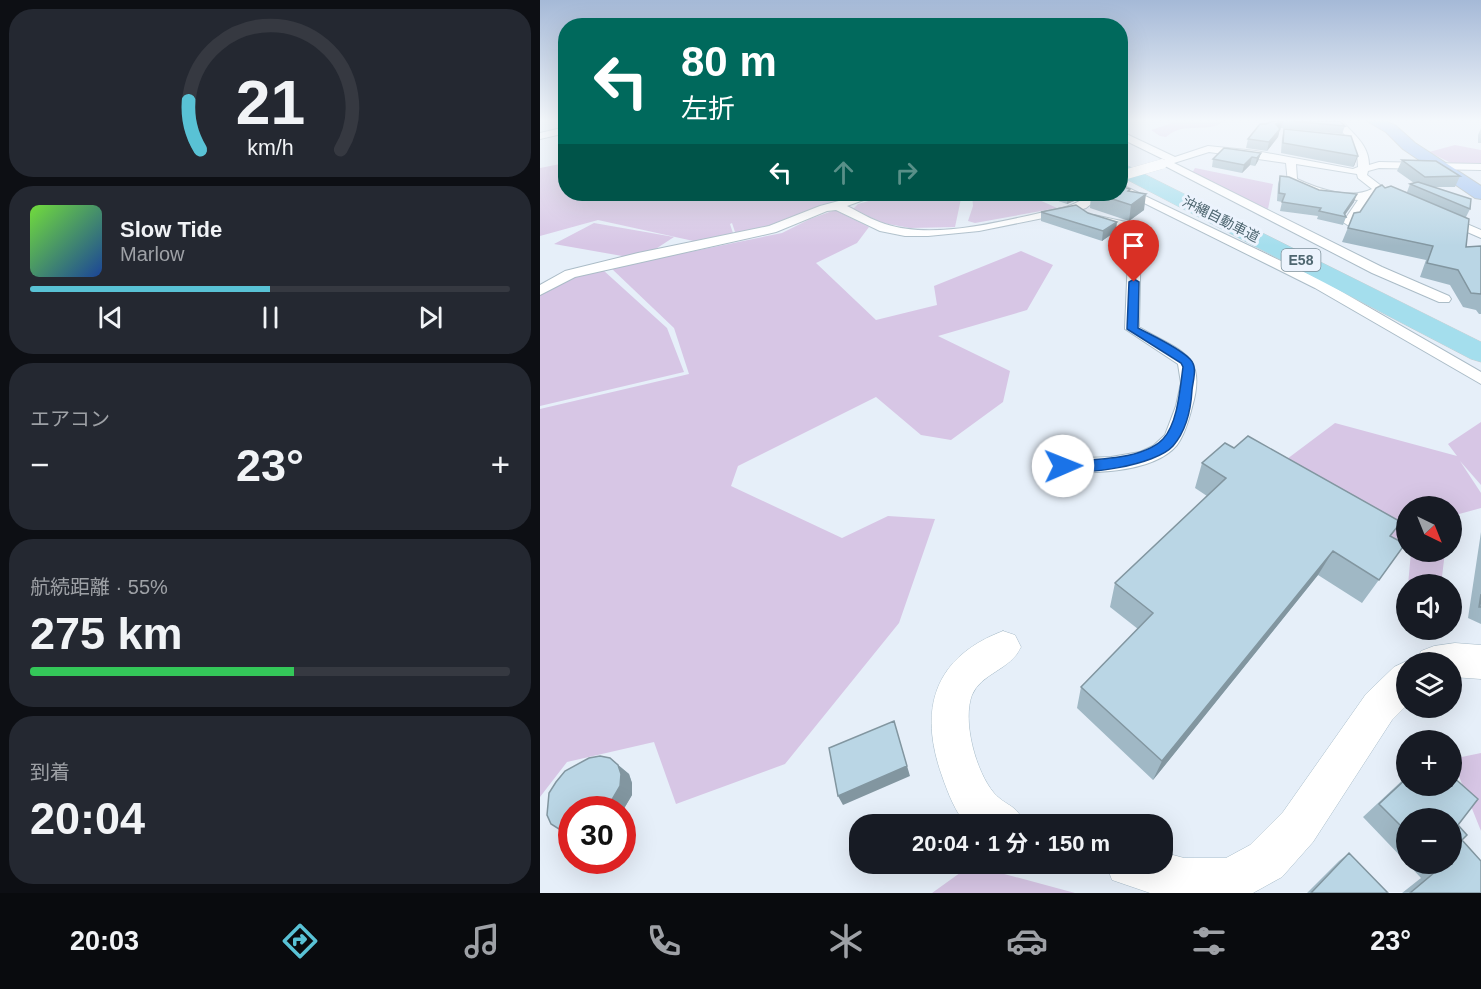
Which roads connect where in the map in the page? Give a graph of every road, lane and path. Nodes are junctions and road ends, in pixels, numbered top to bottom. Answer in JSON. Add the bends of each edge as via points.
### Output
{"nodes":[{"id":1,"x":1129,"y":163,"type":"edge"},
{"id":2,"x":1165,"y":163,"type":"edge"},
{"id":3,"x":1168,"y":163,"type":"edge"},
{"id":4,"x":1291,"y":163,"type":"edge"},
{"id":5,"x":1300,"y":163,"type":"edge"},
{"id":6,"x":1365,"y":163,"type":"edge"},
{"id":7,"x":1436,"y":163,"type":"edge"},
{"id":8,"x":1440,"y":165,"type":"junction"},
{"id":9,"x":1481,"y":167,"type":"edge"},
{"id":10,"x":1364,"y":168,"type":"junction"},
{"id":11,"x":1128,"y":172,"type":"edge"},
{"id":12,"x":1128,"y":174,"type":"edge"},
{"id":13,"x":1380,"y":190,"type":"junction"},
{"id":14,"x":1128,"y":191,"type":"edge"},
{"id":15,"x":1481,"y":194,"type":"edge"},
{"id":16,"x":1367,"y":197,"type":"junction"},
{"id":17,"x":853,"y":201,"type":"edge"},
{"id":18,"x":1088,"y":201,"type":"edge"},
{"id":19,"x":1410,"y":203,"type":"edge"},
{"id":20,"x":837,"y":206,"type":"junction"},
{"id":21,"x":1078,"y":207,"type":"junction"},
{"id":22,"x":1430,"y":212,"type":"edge"},
{"id":23,"x":1349,"y":222,"type":"edge"},
{"id":24,"x":1481,"y":234,"type":"edge"},
{"id":25,"x":540,"y":291,"type":"edge"},
{"id":26,"x":1444,"y":299,"type":"dead end"},
{"id":27,"x":1481,"y":336,"type":"edge"},
{"id":28,"x":1481,"y":353,"type":"edge"},
{"id":29,"x":1481,"y":379,"type":"edge"},
{"id":30,"x":1045,"y":465,"type":"dead end"},
{"id":31,"x":1003,"y":647,"type":"dead end"},
{"id":32,"x":1462,"y":661,"type":"edge"},
{"id":33,"x":1481,"y":662,"type":"edge"},
{"id":34,"x":1396,"y":690,"type":"edge"},
{"id":35,"x":988,"y":814,"type":"edge"},
{"id":36,"x":1161,"y":874,"type":"edge"}],
"edges":[{"from":1,"to":27,"type":"highway","name":"沖縄自動車道","number":"E58"},
{"from":2,"to":12,"type":"street","bridge":true},
{"from":3,"to":26,"type":"street","via":[[1377,270]]},
{"from":4,"to":16,"type":"street","via":[[1292,181],[1317,193]]},
{"from":5,"to":10,"type":"street","via":[[1353,172]]},
{"from":6,"to":10,"type":"street"},
{"from":7,"to":8,"type":"main road"},
{"from":8,"to":9,"type":"street"},
{"from":8,"to":10,"type":"street"},
{"from":8,"to":15,"type":"main road"},
{"from":10,"to":13,"type":"street","via":[[1362,176]]},
{"from":11,"to":28,"type":"highway","name":"沖縄自動車道","number":"E58"},
{"from":13,"to":16,"type":"street"},
{"from":13,"to":19,"type":"street"},
{"from":14,"to":29,"type":"street","via":[[1320,285]]},
{"from":16,"to":23,"type":"street"},
{"from":17,"to":20,"type":"street"},
{"from":18,"to":21,"type":"street"},
{"from":20,"to":21,"type":"street","via":[[883,228],[924,231],[974,228]]},
{"from":20,"to":25,"type":"street","via":[[772,230],[570,274]]},
{"from":21,"to":30,"type":"street","via":[[1097,221],[1135,231],[1132,329],[1185,361],[1189,376],[1176,430],[1157,451],[1102,465]]},
{"from":22,"to":24,"type":"street"},
{"from":31,"to":35,"type":"street","via":[[965,674],[955,690],[949,725],[966,787],[979,808]]},
{"from":32,"to":33,"type":"street"},
{"from":34,"to":36,"type":"street","via":[[1380,707],[1298,827],[1266,861],[1230,881],[1184,881]]}]}
